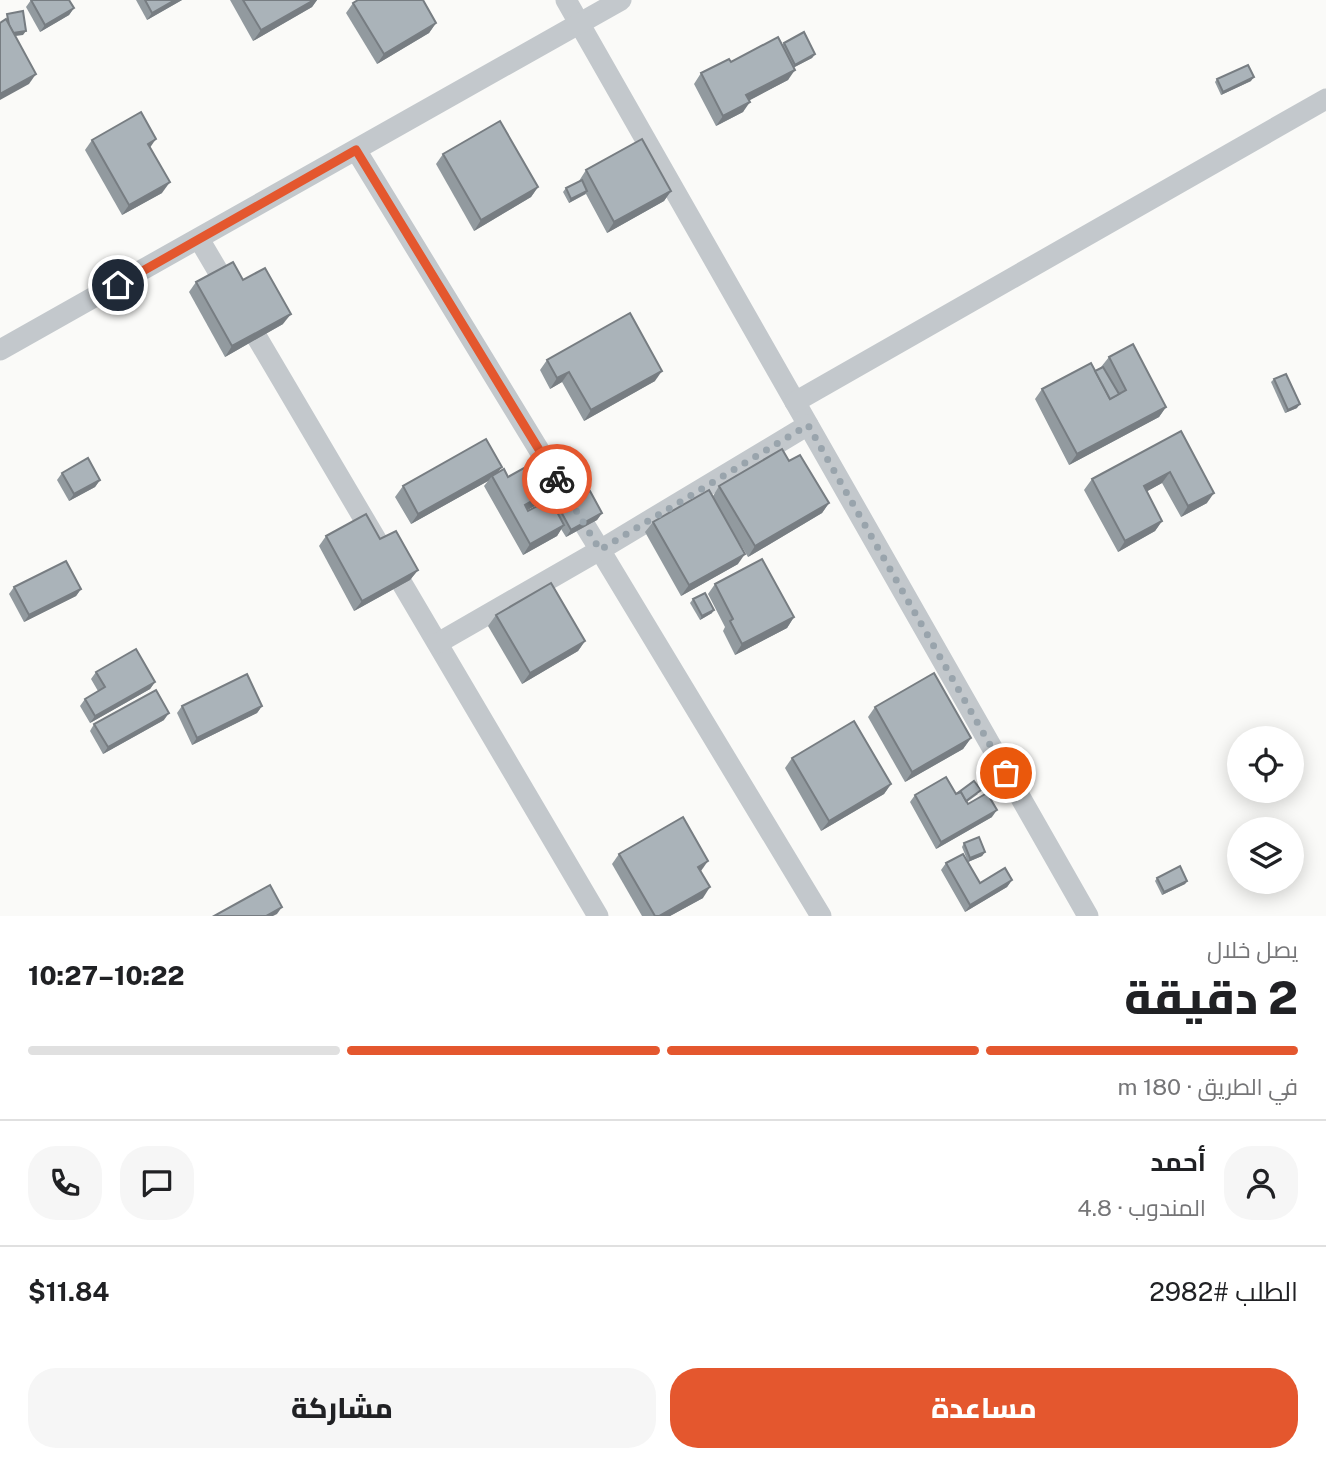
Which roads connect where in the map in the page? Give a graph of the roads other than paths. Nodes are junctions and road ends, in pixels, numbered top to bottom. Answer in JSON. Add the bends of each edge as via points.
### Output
{"nodes":[{"id":1,"x":621,"y":0,"type":"edge"},
{"id":2,"x":568,"y":1,"type":"edge"},
{"id":3,"x":579,"y":24,"type":"junction"},
{"id":4,"x":1326,"y":99,"type":"edge"},
{"id":5,"x":356,"y":150,"type":"junction"},
{"id":6,"x":199,"y":239,"type":"junction"},
{"id":7,"x":0,"y":350,"type":"edge"},
{"id":8,"x":795,"y":402,"type":"junction"},
{"id":9,"x":808,"y":425,"type":"junction"},
{"id":10,"x":600,"y":550,"type":"junction"},
{"id":11,"x":438,"y":643,"type":"junction"},
{"id":12,"x":598,"y":916,"type":"edge"},
{"id":13,"x":821,"y":916,"type":"edge"},
{"id":14,"x":1088,"y":916,"type":"edge"}],
"edges":[{"from":1,"to":3,"type":"street"},
{"from":2,"to":3,"type":"street"},
{"from":3,"to":5,"type":"street"},
{"from":3,"to":8,"type":"street"},
{"from":4,"to":8,"type":"street"},
{"from":5,"to":6,"type":"street"},
{"from":5,"to":10,"type":"street"},
{"from":6,"to":7,"type":"street"},
{"from":6,"to":11,"type":"street"},
{"from":8,"to":9,"type":"street"},
{"from":9,"to":10,"type":"street"},
{"from":9,"to":14,"type":"street"},
{"from":10,"to":11,"type":"street"},
{"from":10,"to":13,"type":"street"},
{"from":11,"to":12,"type":"street"}]}
